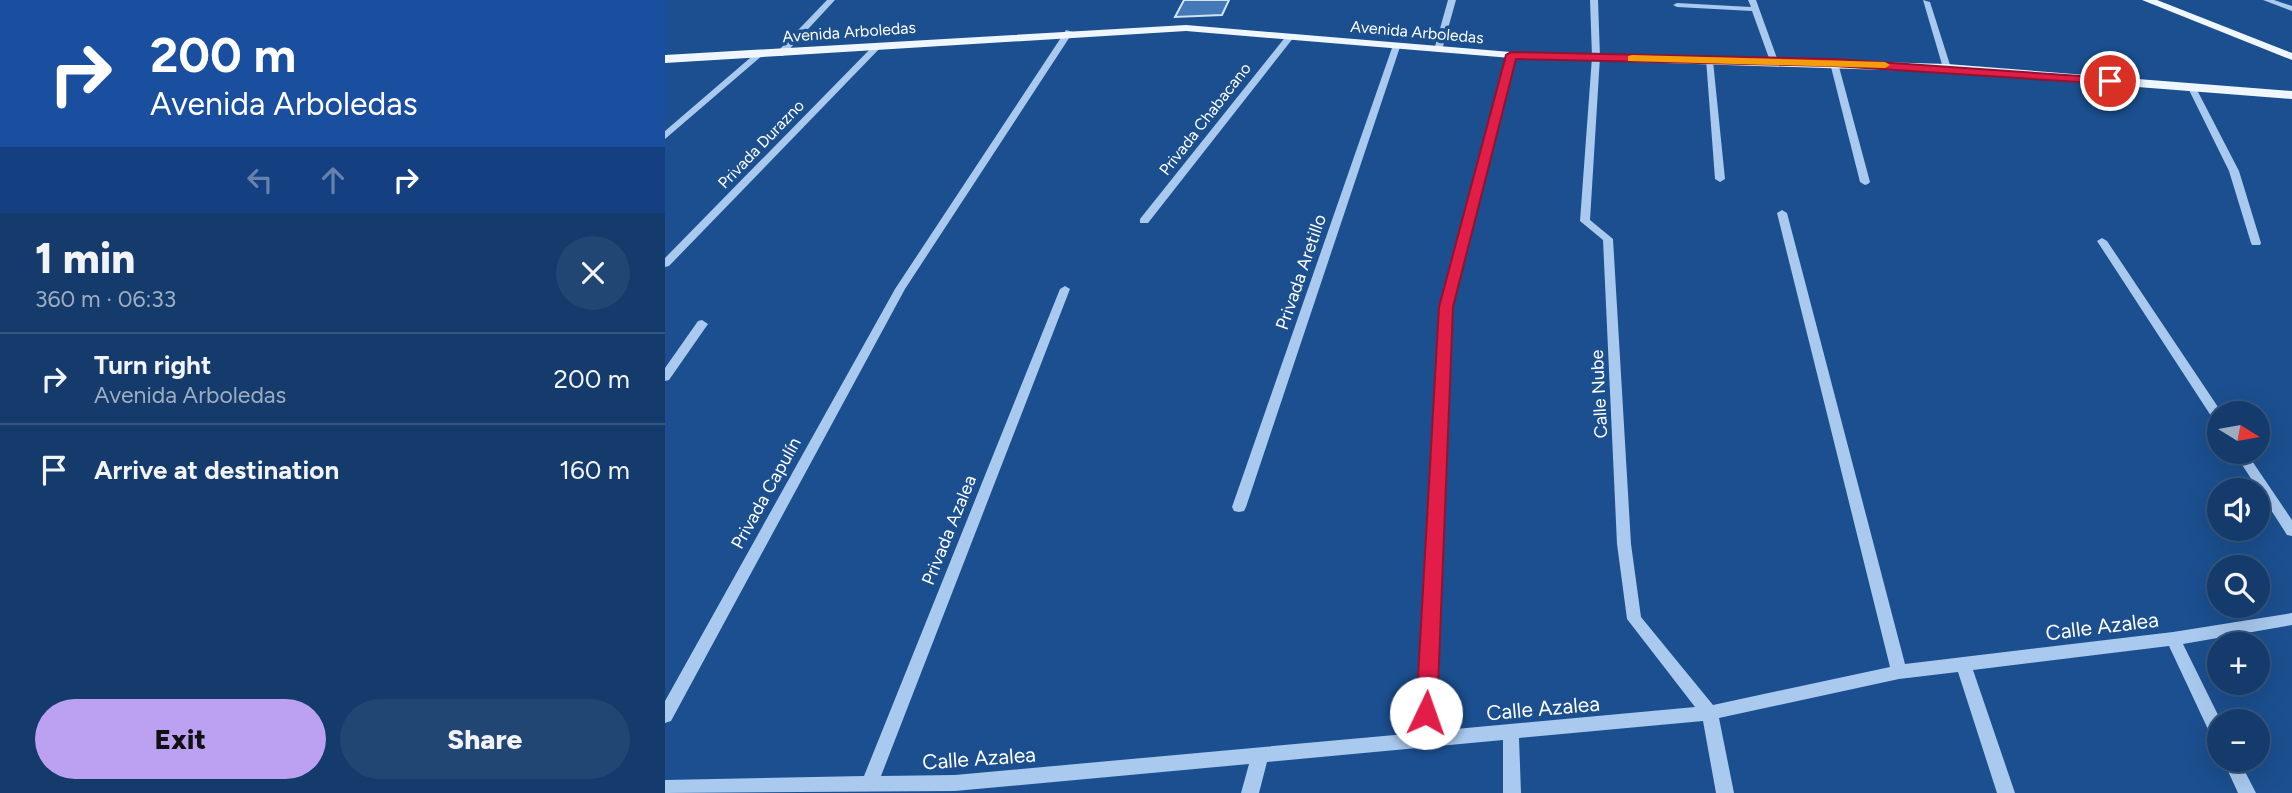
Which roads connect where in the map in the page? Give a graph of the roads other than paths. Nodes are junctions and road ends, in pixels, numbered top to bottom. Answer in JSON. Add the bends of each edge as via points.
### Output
{"nodes":[{"id":1,"x":831,"y":0,"type":"edge"},
{"id":2,"x":1452,"y":0,"type":"edge"},
{"id":3,"x":1594,"y":0,"type":"edge"},
{"id":4,"x":2147,"y":0,"type":"edge"},
{"id":5,"x":2267,"y":0,"type":"edge"},
{"id":6,"x":1926,"y":2,"type":"dead end"},
{"id":7,"x":1677,"y":5,"type":"dead end"},
{"id":8,"x":1753,"y":5,"type":"edge"},
{"id":9,"x":2292,"y":9,"type":"edge"},
{"id":10,"x":1069,"y":32,"type":"junction"},
{"id":11,"x":1290,"y":37,"type":"junction"},
{"id":12,"x":879,"y":45,"type":"junction"},
{"id":13,"x":1397,"y":47,"type":"junction"},
{"id":14,"x":1439,"y":50,"type":"junction"},
{"id":15,"x":760,"y":54,"type":"junction"},
{"id":16,"x":780,"y":54,"type":"junction"},
{"id":17,"x":1511,"y":55,"type":"junction"},
{"id":18,"x":1596,"y":57,"type":"junction"},
{"id":19,"x":2292,"y":57,"type":"edge"},
{"id":20,"x":665,"y":58,"type":"edge"},
{"id":21,"x":1709,"y":61,"type":"junction"},
{"id":22,"x":1774,"y":61,"type":"junction"},
{"id":23,"x":1834,"y":63,"type":"junction"},
{"id":24,"x":1947,"y":68,"type":"junction"},
{"id":25,"x":2192,"y":88,"type":"junction"},
{"id":26,"x":2292,"y":95,"type":"edge"},
{"id":27,"x":665,"y":136,"type":"edge"},
{"id":28,"x":1720,"y":180,"type":"dead end"},
{"id":29,"x":1865,"y":182,"type":"dead end"},
{"id":30,"x":1782,"y":213,"type":"dead end"},
{"id":31,"x":1144,"y":221,"type":"dead end"},
{"id":32,"x":2102,"y":241,"type":"dead end"},
{"id":33,"x":2256,"y":243,"type":"dead end"},
{"id":34,"x":665,"y":264,"type":"edge"},
{"id":35,"x":1065,"y":289,"type":"dead end"},
{"id":36,"x":702,"y":324,"type":"dead end"},
{"id":37,"x":665,"y":377,"type":"edge"},
{"id":38,"x":2207,"y":401,"type":"edge"},
{"id":39,"x":2248,"y":464,"type":"edge"},
{"id":40,"x":1239,"y":508,"type":"dead end"},
{"id":41,"x":2292,"y":531,"type":"edge"},
{"id":42,"x":2292,"y":619,"type":"edge"},
{"id":43,"x":2173,"y":639,"type":"junction"},
{"id":44,"x":1963,"y":664,"type":"junction"},
{"id":45,"x":1899,"y":672,"type":"junction"},
{"id":46,"x":2207,"y":710,"type":"edge"},
{"id":47,"x":1710,"y":713,"type":"junction"},
{"id":48,"x":665,"y":716,"type":"edge"},
{"id":49,"x":1511,"y":731,"type":"junction"},
{"id":50,"x":1425,"y":740,"type":"junction"},
{"id":51,"x":1260,"y":755,"type":"junction"},
{"id":52,"x":2237,"y":772,"type":"edge"},
{"id":53,"x":869,"y":784,"type":"junction"},
{"id":54,"x":665,"y":788,"type":"edge"},
{"id":55,"x":953,"y":788,"type":"edge"},
{"id":56,"x":747,"y":790,"type":"edge"},
{"id":57,"x":1250,"y":793,"type":"edge"},
{"id":58,"x":1512,"y":793,"type":"edge"},
{"id":59,"x":1725,"y":793,"type":"edge"},
{"id":60,"x":2006,"y":793,"type":"edge"},
{"id":61,"x":2247,"y":793,"type":"edge"}],
"edges":[{"from":1,"to":16,"type":"street"},
{"from":2,"to":14,"type":"street"},
{"from":3,"to":18,"type":"street"},
{"from":4,"to":19,"type":"main road"},
{"from":5,"to":9,"type":"street"},
{"from":6,"to":24,"type":"street"},
{"from":7,"to":8,"type":"street"},
{"from":8,"to":22,"type":"street"},
{"from":10,"to":11,"type":"main road","name":"Avenida Arboledas","via":[[1186,28]]},
{"from":10,"to":12,"type":"main road","name":"Avenida Arboledas"},
{"from":10,"to":48,"type":"street","name":"Privada Capulín","via":[[900,289]]},
{"from":11,"to":13,"type":"main road","name":"Avenida Arboledas"},
{"from":11,"to":31,"type":"street","name":"Privada Chabacano"},
{"from":12,"to":16,"type":"main road","name":"Avenida Arboledas"},
{"from":12,"to":34,"type":"street","name":"Privada Durazno"},
{"from":13,"to":14,"type":"main road","name":"Avenida Arboledas"},
{"from":13,"to":40,"type":"street","name":"Privada Aretillo"},
{"from":14,"to":17,"type":"main road","name":"Avenida Arboledas"},
{"from":15,"to":16,"type":"main road","name":"Avenida Arboledas"},
{"from":15,"to":20,"type":"main road","name":"Avenida Arboledas"},
{"from":15,"to":27,"type":"street"},
{"from":17,"to":18,"type":"main road","name":"Avenida Arboledas"},
{"from":17,"to":50,"type":"street","via":[[1446,307]]},
{"from":18,"to":21,"type":"main road","name":"Avenida Arboledas"},
{"from":18,"to":47,"type":"street","name":"Calle Nube","via":[[1585,221],[1608,239],[1624,544],[1634,619]]},
{"from":21,"to":22,"type":"main road","name":"Avenida Arboledas"},
{"from":21,"to":28,"type":"street"},
{"from":22,"to":23,"type":"main road","name":"Avenida Arboledas"},
{"from":23,"to":24,"type":"main road","name":"Avenida Arboledas"},
{"from":23,"to":29,"type":"street"},
{"from":24,"to":25,"type":"main road","name":"Avenida Arboledas"},
{"from":25,"to":26,"type":"main road","name":"Avenida Arboledas"},
{"from":25,"to":33,"type":"street","via":[[2234,171]]},
{"from":30,"to":45,"type":"street"},
{"from":32,"to":38,"type":"street"},
{"from":35,"to":53,"type":"street","name":"Privada Azalea"},
{"from":36,"to":37,"type":"street"},
{"from":39,"to":41,"type":"street"},
{"from":42,"to":43,"type":"street","name":"Calle Azalea"},
{"from":43,"to":44,"type":"street","name":"Calle Azalea"},
{"from":43,"to":46,"type":"street"},
{"from":44,"to":45,"type":"street","name":"Calle Azalea"},
{"from":44,"to":60,"type":"street"},
{"from":45,"to":47,"type":"street","name":"Calle Azalea"},
{"from":47,"to":49,"type":"street","name":"Calle Azalea"},
{"from":47,"to":59,"type":"street"},
{"from":49,"to":50,"type":"street","name":"Calle Azalea"},
{"from":49,"to":58,"type":"street"},
{"from":50,"to":51,"type":"street","name":"Calle Azalea"},
{"from":51,"to":55,"type":"street","name":"Calle Azalea"},
{"from":51,"to":57,"type":"street"},
{"from":52,"to":61,"type":"street"},
{"from":53,"to":55,"type":"street","name":"Calle Azalea"},
{"from":53,"to":56,"type":"street","name":"Calle Azalea"},
{"from":54,"to":56,"type":"street","name":"Calle Azalea"}]}
